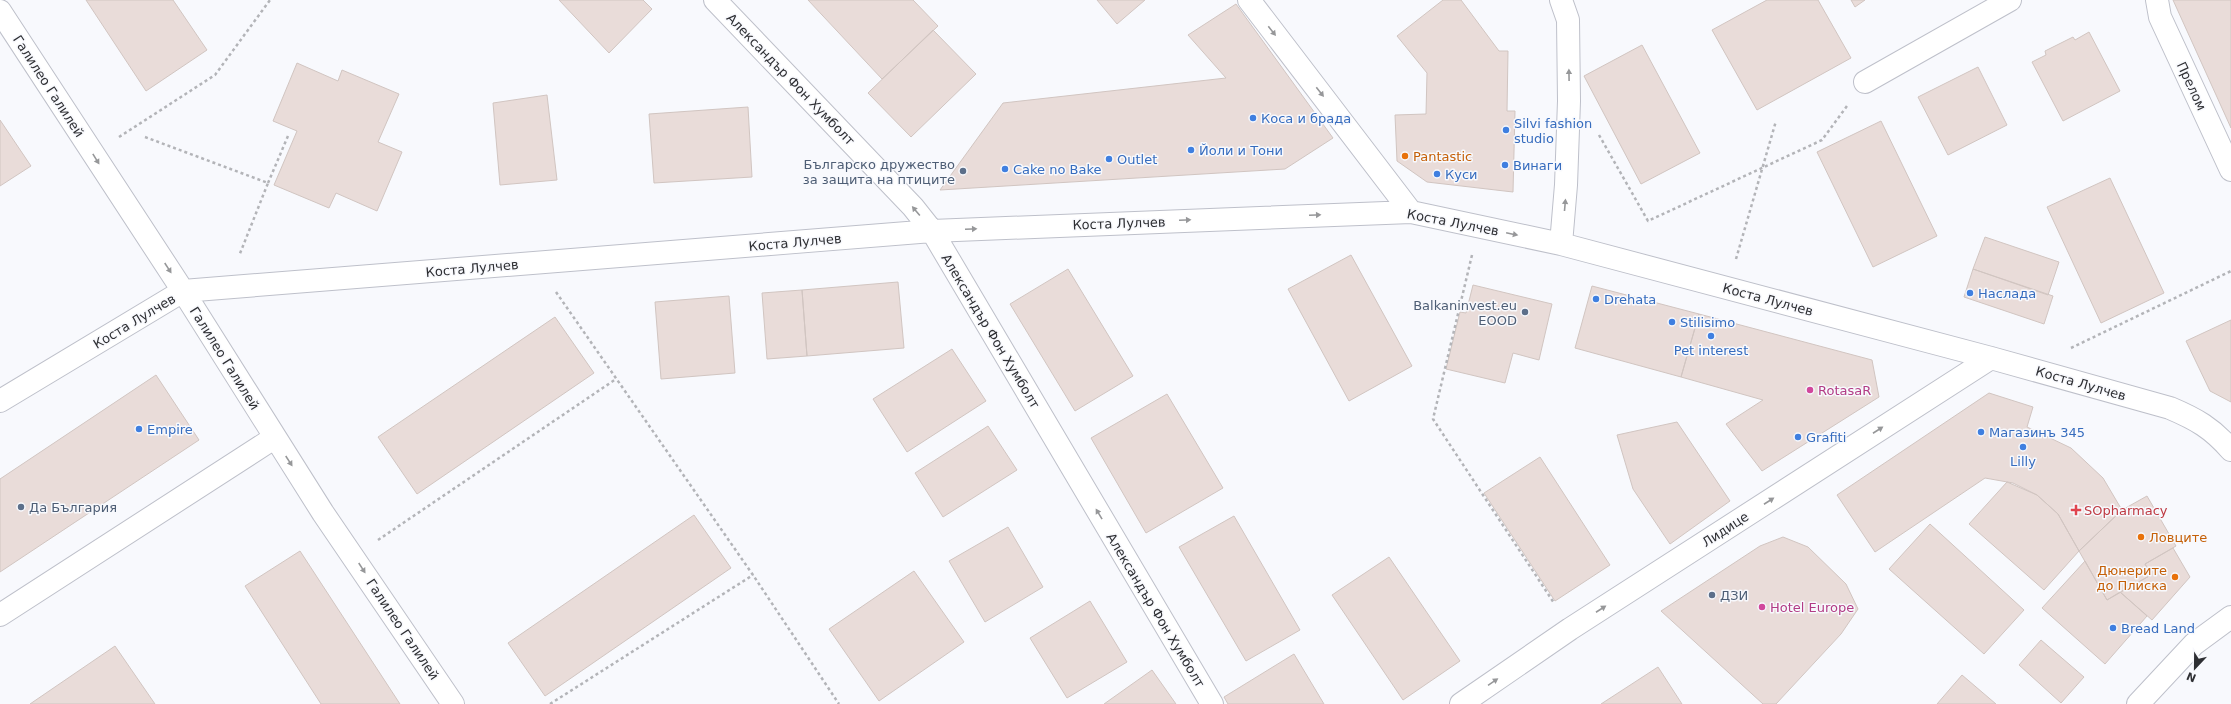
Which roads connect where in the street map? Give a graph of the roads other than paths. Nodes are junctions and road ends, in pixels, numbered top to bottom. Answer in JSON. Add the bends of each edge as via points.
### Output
{"nodes":[{"id":1,"x":715,"y":0,"type":"edge"},
{"id":2,"x":1249,"y":0,"type":"edge"},
{"id":3,"x":1561,"y":0,"type":"edge"},
{"id":4,"x":2010,"y":0,"type":"edge"},
{"id":5,"x":2157,"y":0,"type":"edge"},
{"id":6,"x":0,"y":11,"type":"edge"},
{"id":7,"x":1865,"y":82,"type":"road end"},
{"id":8,"x":2231,"y":170,"type":"edge"},
{"id":9,"x":1411,"y":212,"type":"junction"},
{"id":10,"x":932,"y":231,"type":"junction"},
{"id":11,"x":1561,"y":244,"type":"junction"},
{"id":12,"x":183,"y":291,"type":"junction"},
{"id":13,"x":1991,"y":358,"type":"junction"},
{"id":14,"x":0,"y":401,"type":"edge"},
{"id":15,"x":274,"y":438,"type":"junction"},
{"id":16,"x":2231,"y":450,"type":"edge"},
{"id":17,"x":0,"y":615,"type":"edge"},
{"id":18,"x":2231,"y":617,"type":"edge"},
{"id":19,"x":453,"y":704,"type":"edge"},
{"id":20,"x":1212,"y":704,"type":"edge"},
{"id":21,"x":1461,"y":704,"type":"edge"},
{"id":22,"x":2138,"y":704,"type":"edge"}],
"edges":[{"from":10,"to":1,"type":"street","name":"Александър Фон Хумболт","one_way":true,"via":[[913,207]]},
{"from":2,"to":9,"type":"street","one_way":true},
{"from":11,"to":3,"type":"street","one_way":true,"via":[[1569,101],[1568,20]]},
{"from":4,"to":7,"type":"street"},
{"from":5,"to":8,"type":"street","name":"Прелом","via":[[2160,17]]},
{"from":6,"to":12,"type":"street","name":"Галилео Галилей","one_way":true},
{"from":10,"to":9,"type":"street","name":"Коста Лулчев","one_way":true},
{"from":9,"to":11,"type":"street","name":"Коста Лулчев","one_way":true},
{"from":10,"to":12,"type":"street","name":"Коста Лулчев"},
{"from":20,"to":10,"type":"street","name":"Александър Фон Хумболт","one_way":true},
{"from":11,"to":13,"type":"street","name":"Коста Лулчев"},
{"from":12,"to":14,"type":"street","name":"Коста Лулчев"},
{"from":12,"to":15,"type":"street","name":"Галилео Галилей"},
{"from":13,"to":16,"type":"street","name":"Коста Лулчев","via":[[2170,408],[2212,430]]},
{"from":21,"to":13,"type":"street","name":"Лидице","one_way":true,"via":[[1570,629]]},
{"from":15,"to":17,"type":"street"},
{"from":15,"to":19,"type":"street","name":"Галилео Галилей","one_way":true},
{"from":18,"to":22,"type":"street","via":[[2194,644]]}]}
